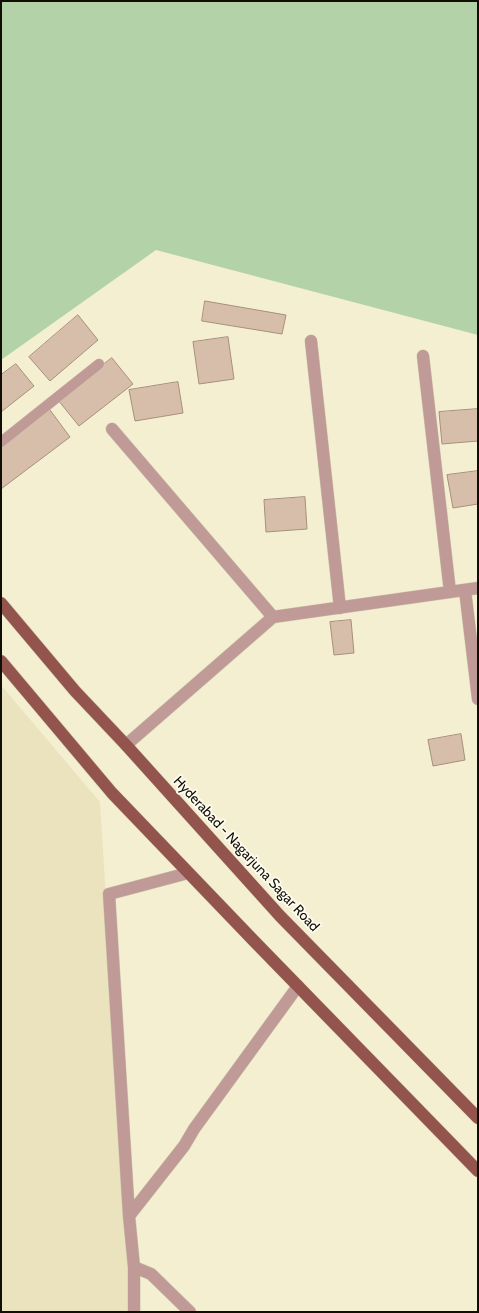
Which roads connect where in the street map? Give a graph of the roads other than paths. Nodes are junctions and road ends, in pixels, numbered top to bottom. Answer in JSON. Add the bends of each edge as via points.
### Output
{"nodes":[{"id":1,"x":311,"y":341,"type":"dead end"},
{"id":2,"x":423,"y":356,"type":"dead end"},
{"id":3,"x":99,"y":364,"type":"dead end"},
{"id":4,"x":112,"y":429,"type":"dead end"},
{"id":5,"x":1,"y":442,"type":"edge"},
{"id":6,"x":478,"y":588,"type":"edge"},
{"id":7,"x":465,"y":590,"type":"junction"},
{"id":8,"x":450,"y":592,"type":"junction"},
{"id":9,"x":1,"y":603,"type":"edge"},
{"id":10,"x":340,"y":608,"type":"junction"},
{"id":11,"x":273,"y":617,"type":"junction"},
{"id":12,"x":1,"y":661,"type":"edge"},
{"id":13,"x":478,"y":699,"type":"edge"},
{"id":14,"x":126,"y":745,"type":"junction"},
{"id":15,"x":188,"y":873,"type":"junction"},
{"id":16,"x":298,"y":986,"type":"junction"},
{"id":17,"x":478,"y":1118,"type":"edge"},
{"id":18,"x":478,"y":1171,"type":"edge"},
{"id":19,"x":129,"y":1216,"type":"junction"},
{"id":20,"x":134,"y":1267,"type":"junction"},
{"id":21,"x":134,"y":1312,"type":"edge"},
{"id":22,"x":190,"y":1312,"type":"edge"}],
"edges":[{"from":1,"to":10,"type":"street"},
{"from":2,"to":8,"type":"street"},
{"from":3,"to":5,"type":"lane"},
{"from":4,"to":11,"type":"street"},
{"from":6,"to":7,"type":"street"},
{"from":7,"to":8,"type":"street"},
{"from":7,"to":13,"type":"street"},
{"from":8,"to":10,"type":"street"},
{"from":9,"to":14,"type":"main road","name":"Hyderabad - Nagarjuna Sagar Road","via":[[75,691]]},
{"from":10,"to":11,"type":"street"},
{"from":11,"to":14,"type":"street"},
{"from":12,"to":15,"type":"main road","via":[[112,793]]},
{"from":14,"to":17,"type":"main road","name":"Hyderabad - Nagarjuna Sagar Road","via":[[280,916]]},
{"from":15,"to":16,"type":"main road"},
{"from":15,"to":19,"type":"street","via":[[109,894]]},
{"from":16,"to":18,"type":"main road"},
{"from":16,"to":19,"type":"street","via":[[184,1146]]},
{"from":19,"to":20,"type":"street"},
{"from":20,"to":21,"type":"street"},
{"from":20,"to":22,"type":"street","via":[[151,1274]]}]}
